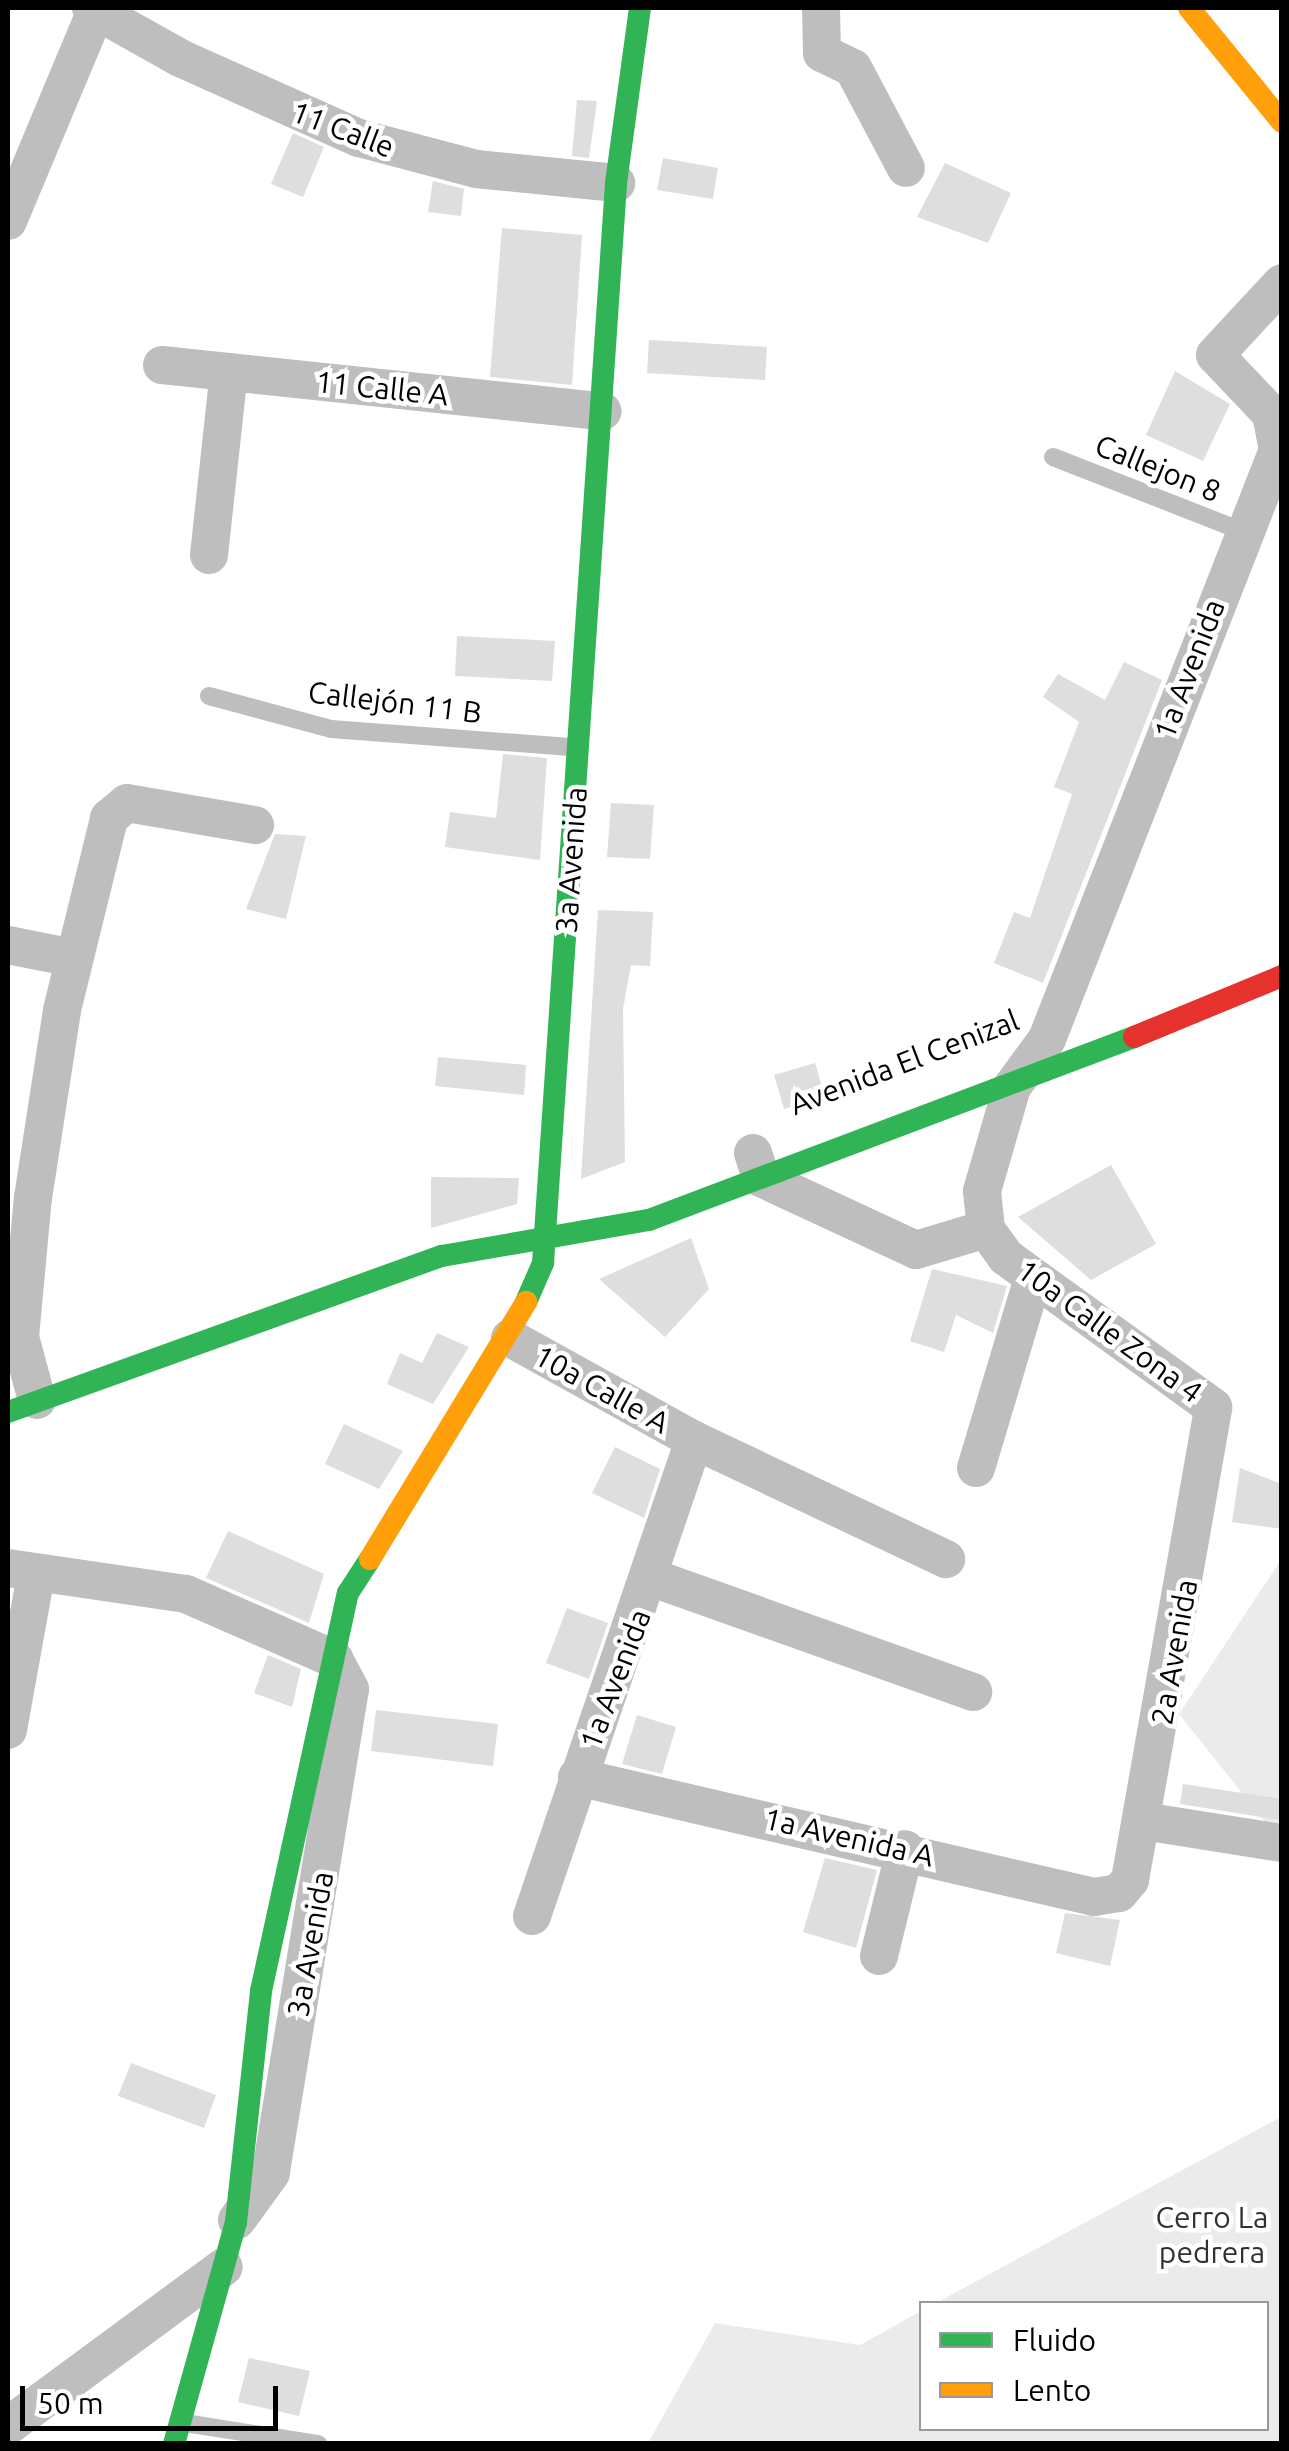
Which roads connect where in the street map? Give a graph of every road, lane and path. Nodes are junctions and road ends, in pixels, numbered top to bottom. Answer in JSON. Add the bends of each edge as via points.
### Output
{"nodes":[{"id":1,"x":95,"y":8,"type":"edge"},
{"id":2,"x":640,"y":8,"type":"edge"},
{"id":3,"x":822,"y":8,"type":"edge"},
{"id":4,"x":1189,"y":8,"type":"edge"},
{"id":5,"x":1282,"y":122,"type":"edge"},
{"id":6,"x":906,"y":168,"type":"dead end"},
{"id":7,"x":616,"y":182,"type":"junction"},
{"id":8,"x":8,"y":221,"type":"edge"},
{"id":9,"x":1282,"y":283,"type":"edge"},
{"id":10,"x":162,"y":365,"type":"dead end"},
{"id":11,"x":229,"y":372,"type":"junction"},
{"id":12,"x":603,"y":411,"type":"junction"},
{"id":13,"x":1053,"y":456,"type":"dead end"},
{"id":14,"x":1242,"y":532,"type":"junction"},
{"id":15,"x":209,"y":555,"type":"dead end"},
{"id":16,"x":208,"y":696,"type":"dead end"},
{"id":17,"x":578,"y":748,"type":"junction"},
{"id":18,"x":255,"y":826,"type":"dead end"},
{"id":19,"x":8,"y":945,"type":"edge"},
{"id":20,"x":73,"y":958,"type":"junction"},
{"id":21,"x":1282,"y":976,"type":"edge"},
{"id":22,"x":1083,"y":1024,"type":"dead end"},
{"id":23,"x":1047,"y":1039,"type":"junction"},
{"id":24,"x":1011,"y":1070,"type":"junction"},
{"id":25,"x":755,"y":1159,"type":"junction"},
{"id":26,"x":614,"y":1200,"type":"dead end"},
{"id":27,"x":986,"y":1229,"type":"junction"},
{"id":28,"x":547,"y":1234,"type":"junction"},
{"id":29,"x":1033,"y":1278,"type":"junction"},
{"id":30,"x":510,"y":1338,"type":"junction"},
{"id":31,"x":22,"y":1406,"type":"edge"},
{"id":32,"x":1214,"y":1406,"type":"joint"},
{"id":33,"x":694,"y":1440,"type":"junction"},
{"id":34,"x":976,"y":1468,"type":"dead end"},
{"id":35,"x":946,"y":1559,"type":"dead end"},
{"id":36,"x":22,"y":1571,"type":"edge"},
{"id":37,"x":653,"y":1578,"type":"junction"},
{"id":38,"x":16,"y":1646,"type":"edge"},
{"id":39,"x":334,"y":1659,"type":"junction"},
{"id":40,"x":973,"y":1692,"type":"dead end"},
{"id":41,"x":8,"y":1730,"type":"edge"},
{"id":42,"x":578,"y":1776,"type":"junction"},
{"id":43,"x":1143,"y":1821,"type":"junction"},
{"id":44,"x":1282,"y":1842,"type":"edge"},
{"id":45,"x":905,"y":1849,"type":"junction"},
{"id":46,"x":1119,"y":1893,"type":"joint"},
{"id":47,"x":532,"y":1916,"type":"dead end"},
{"id":48,"x":879,"y":1956,"type":"dead end"},
{"id":49,"x":236,"y":2222,"type":"joint"},
{"id":50,"x":224,"y":2267,"type":"junction"},
{"id":51,"x":8,"y":2426,"type":"edge"},
{"id":52,"x":178,"y":2433,"type":"edge"},
{"id":53,"x":318,"y":2444,"type":"edge"}],
"edges":[{"from":1,"to":7,"type":"street","name":"11 Calle","via":[[194,64],[359,138],[476,170]]},
{"from":1,"to":8,"type":"street"},
{"from":2,"to":7,"type":"street","name":"3a Avenida"},
{"from":3,"to":6,"type":"street","via":[[822,53],[853,68]]},
{"from":4,"to":5,"type":"street"},
{"from":7,"to":12,"type":"street","name":"3a Avenida"},
{"from":9,"to":14,"type":"street","name":"1a Avenida","via":[[1215,355],[1271,414],[1280,439]]},
{"from":10,"to":11,"type":"street","name":"11 Calle A"},
{"from":11,"to":12,"type":"street","name":"11 Calle A"},
{"from":11,"to":15,"type":"street"},
{"from":12,"to":17,"type":"street","name":"3a Avenida"},
{"from":13,"to":14,"type":"lane","name":"Callejon 8"},
{"from":14,"to":23,"type":"street","name":"1a Avenida"},
{"from":16,"to":17,"type":"lane","name":"Callejón 11 B","via":[[331,729]]},
{"from":17,"to":28,"type":"street","name":"3a Avenida"},
{"from":18,"to":20,"type":"street","via":[[119,806]]},
{"from":19,"to":20,"type":"street"},
{"from":20,"to":31,"type":"street","via":[[21,1303]]},
{"from":21,"to":24,"type":"street","name":"Avenida El Cenizal"},
{"from":22,"to":23,"type":"street","name":"Avenida El Cenizal"},
{"from":23,"to":24,"type":"street","name":"1a Avenida"},
{"from":24,"to":25,"type":"street","name":"Avenida El Cenizal"},
{"from":24,"to":27,"type":"street","via":[[982,1192]]},
{"from":25,"to":27,"type":"street","via":[[916,1250]]},
{"from":25,"to":28,"type":"street","name":"Avenida El Cenizal","via":[[615,1230]]},
{"from":26,"to":28,"type":"street","name":"Avenida El Cenizal"},
{"from":27,"to":29,"type":"street","name":"10a Calle Zona 4"},
{"from":28,"to":30,"type":"street","name":"3a Avenida","via":[[535,1291]]},
{"from":28,"to":31,"type":"street","name":"Avenida El Cenizal","via":[[442,1256]]},
{"from":29,"to":32,"type":"street","name":"10a Calle Zona 4"},
{"from":29,"to":34,"type":"street"},
{"from":30,"to":33,"type":"street","name":"10a Calle A"},
{"from":30,"to":39,"type":"street","name":"3a Avenida","via":[[368,1555],[348,1593]]},
{"from":32,"to":43,"type":"street","name":"2a Avenida"},
{"from":33,"to":35,"type":"street","name":"10a Calle A"},
{"from":33,"to":37,"type":"street","name":"1a Avenida"},
{"from":36,"to":38,"type":"street"},
{"from":36,"to":39,"type":"street","via":[[186,1594]]},
{"from":37,"to":40,"type":"street"},
{"from":37,"to":42,"type":"street","name":"1a Avenida"},
{"from":38,"to":41,"type":"street"},
{"from":39,"to":49,"type":"street","name":"3a Avenida","via":[[350,1707],[272,2173]]},
{"from":42,"to":45,"type":"street","name":"1a Avenida A"},
{"from":42,"to":47,"type":"street","name":"1a Avenida"},
{"from":43,"to":44,"type":"street"},
{"from":43,"to":46,"type":"street","name":"2a Avenida","via":[[1133,1871]]},
{"from":45,"to":46,"type":"street","name":"1a Avenida A","via":[[1094,1897]]},
{"from":45,"to":48,"type":"street"},
{"from":49,"to":50,"type":"street","name":"3a Avenida"},
{"from":50,"to":51,"type":"street"},
{"from":50,"to":52,"type":"street","name":"3a Avenida"},
{"from":52,"to":53,"type":"lane"}]}
